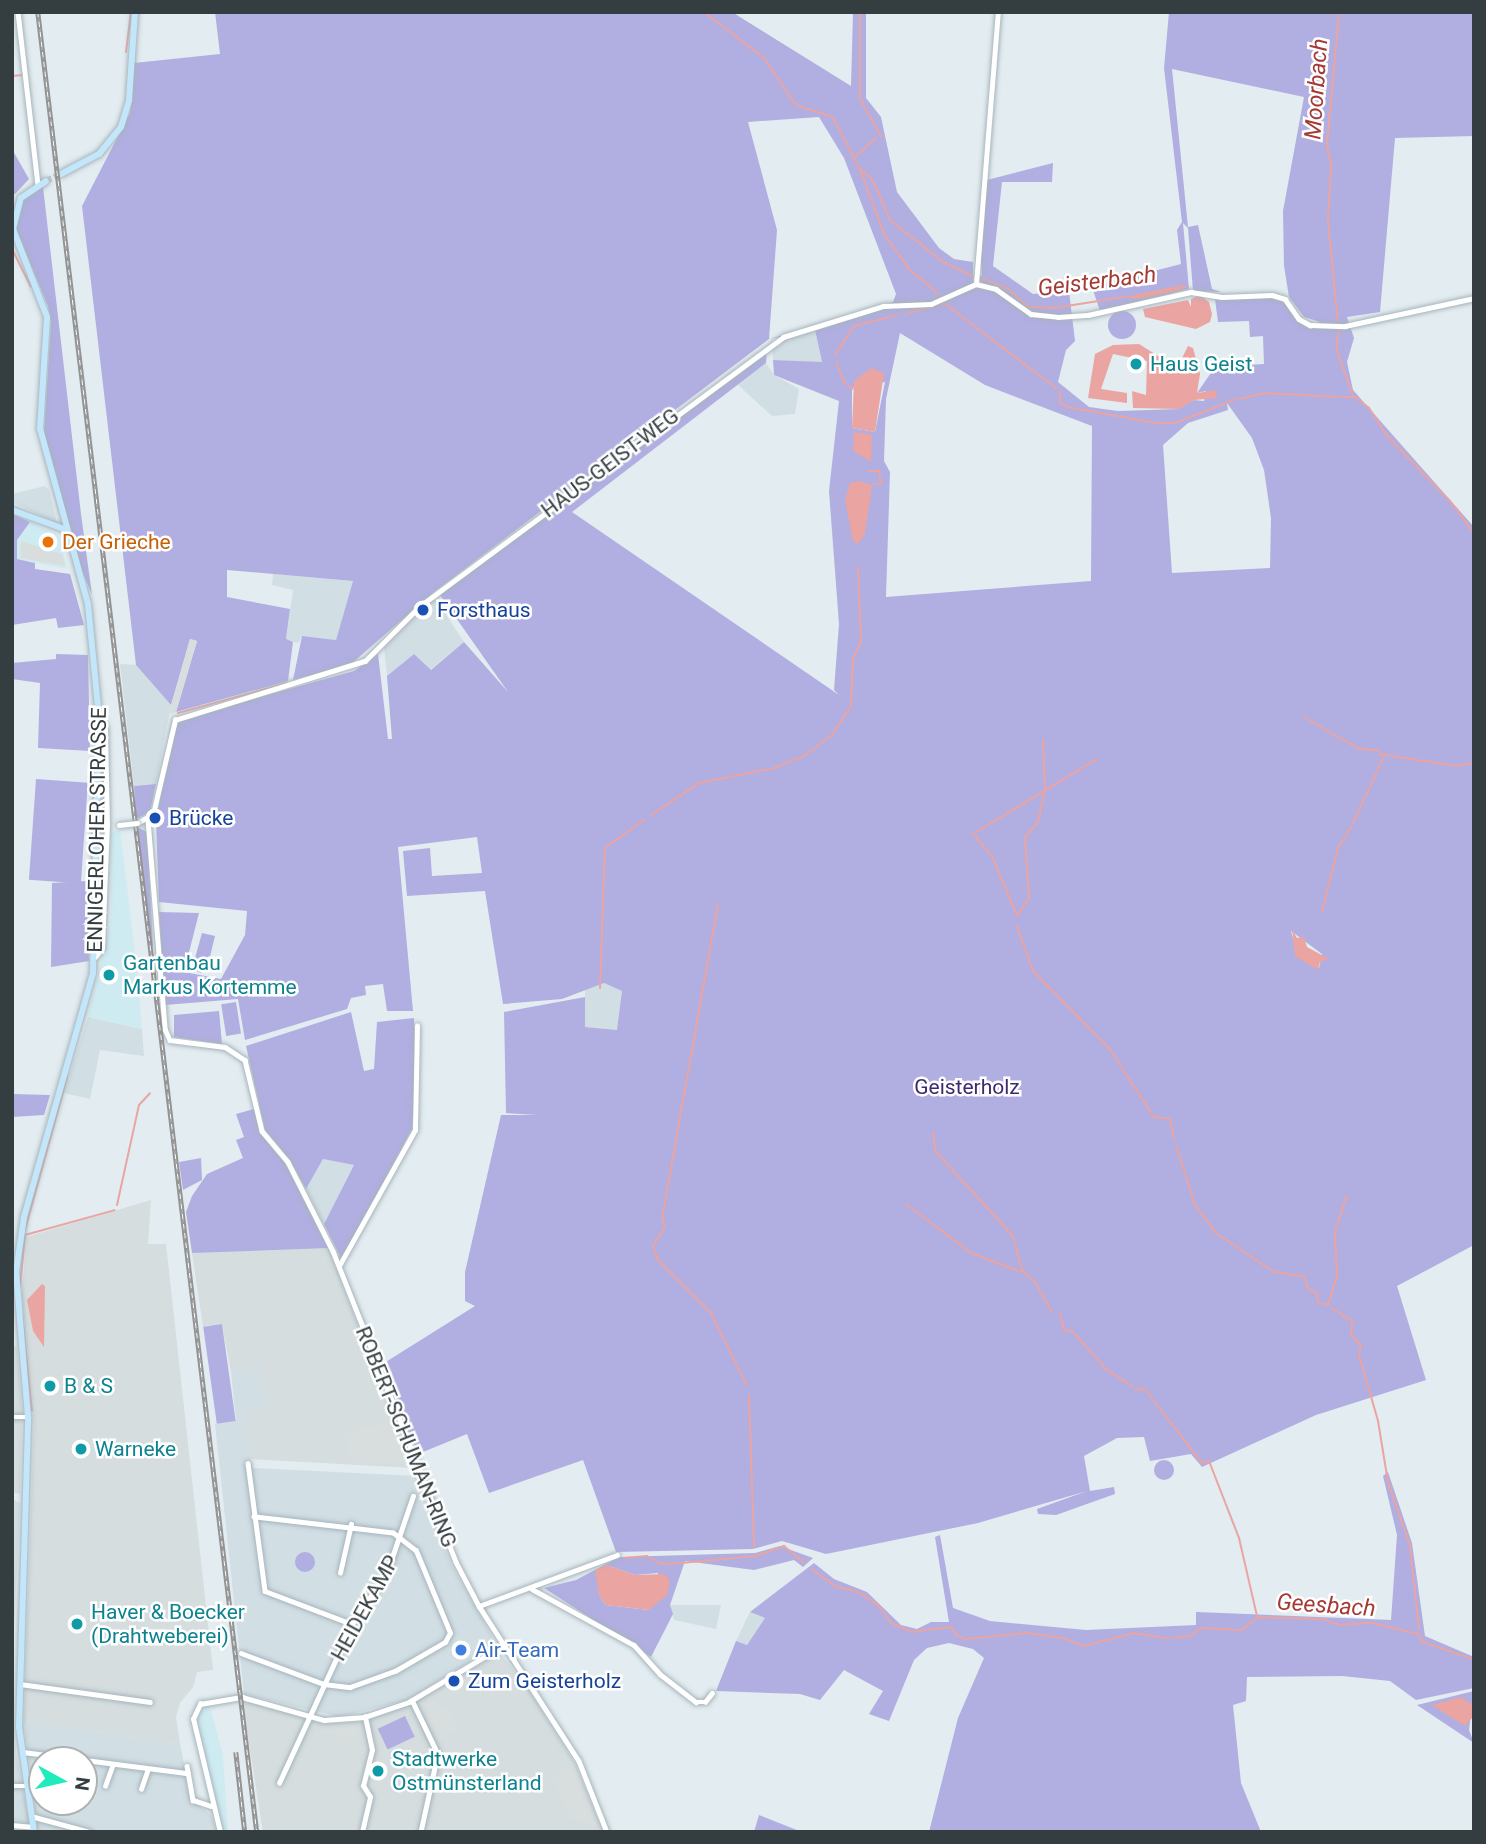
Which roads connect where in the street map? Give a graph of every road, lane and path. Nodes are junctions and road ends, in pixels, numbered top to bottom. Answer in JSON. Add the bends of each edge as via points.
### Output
{"nodes":[{"id":1,"x":18,"y":12,"type":"edge"},
{"id":2,"x":135,"y":12,"type":"edge"},
{"id":3,"x":998,"y":12,"type":"edge"},
{"id":4,"x":61,"y":174,"type":"tunnel mouth"},
{"id":5,"x":46,"y":181,"type":"tunnel mouth"},
{"id":6,"x":38,"y":184,"type":"junction"},
{"id":7,"x":976,"y":279,"type":"junction"},
{"id":8,"x":1474,"y":298,"type":"edge"},
{"id":9,"x":12,"y":510,"type":"edge"},
{"id":10,"x":64,"y":528,"type":"junction"},
{"id":11,"x":99,"y":717,"type":"junction"},
{"id":12,"x":148,"y":820,"type":"junction"},
{"id":13,"x":107,"y":826,"type":"junction"},
{"id":14,"x":95,"y":957,"type":"junction"},
{"id":15,"x":417,"y":1026,"type":"dead end"},
{"id":16,"x":339,"y":1266,"type":"junction"},
{"id":17,"x":12,"y":1417,"type":"edge"},
{"id":18,"x":28,"y":1417,"type":"junction"},
{"id":19,"x":248,"y":1463,"type":"dead end"},
{"id":20,"x":413,"y":1496,"type":"dead end"},
{"id":21,"x":254,"y":1517,"type":"junction"},
{"id":22,"x":351,"y":1524,"type":"junction"},
{"id":23,"x":401,"y":1538,"type":"junction"},
{"id":24,"x":617,"y":1555,"type":"dead end"},
{"id":25,"x":340,"y":1573,"type":"dead end"},
{"id":26,"x":532,"y":1589,"type":"junction"},
{"id":27,"x":478,"y":1606,"type":"junction"},
{"id":28,"x":352,"y":1624,"type":"junction"},
{"id":29,"x":503,"y":1645,"type":"junction"},
{"id":30,"x":241,"y":1653,"type":"dead end"},
{"id":31,"x":20,"y":1684,"type":"junction"},
{"id":32,"x":324,"y":1685,"type":"junction"},
{"id":33,"x":712,"y":1693,"type":"dead end"},
{"id":34,"x":412,"y":1700,"type":"junction"},
{"id":35,"x":150,"y":1702,"type":"dead end"},
{"id":36,"x":308,"y":1717,"type":"junction"},
{"id":37,"x":365,"y":1717,"type":"junction"},
{"id":38,"x":20,"y":1752,"type":"junction"},
{"id":39,"x":113,"y":1764,"type":"junction"},
{"id":40,"x":187,"y":1766,"type":"dead end"},
{"id":41,"x":148,"y":1769,"type":"junction"},
{"id":42,"x":188,"y":1773,"type":"junction"},
{"id":43,"x":279,"y":1783,"type":"dead end"},
{"id":44,"x":12,"y":1786,"type":"edge"},
{"id":45,"x":25,"y":1786,"type":"junction"},
{"id":46,"x":105,"y":1786,"type":"dead end"},
{"id":47,"x":141,"y":1789,"type":"dead end"},
{"id":48,"x":28,"y":1804,"type":"edge"},
{"id":49,"x":211,"y":1806,"type":"junction"},
{"id":50,"x":30,"y":1816,"type":"joint"},
{"id":51,"x":12,"y":1825,"type":"edge"},
{"id":52,"x":33,"y":1829,"type":"edge"},
{"id":53,"x":90,"y":1832,"type":"edge"},
{"id":54,"x":220,"y":1832,"type":"edge"},
{"id":55,"x":362,"y":1832,"type":"edge"},
{"id":56,"x":421,"y":1832,"type":"edge"},
{"id":57,"x":607,"y":1832,"type":"edge"}],
"edges":[{"from":1,"to":6,"type":"street"},
{"from":2,"to":4,"type":"main road","via":[[131,87],[121,127],[99,154]]},
{"from":3,"to":7,"type":"street"},
{"from":5,"to":6,"type":"main road","name":"ENNIGERLOHER STRASSE"},
{"from":6,"to":10,"type":"main road","name":"ENNIGERLOHER STRASSE","via":[[17,205],[13,229],[47,317],[39,416]]},
{"from":7,"to":8,"type":"street","via":[[1031,314],[1058,317],[1088,315],[1191,292],[1272,295],[1285,299],[1310,325],[1345,326]]},
{"from":7,"to":12,"type":"street","name":"HAUS-GEIST-WEG","via":[[939,302],[883,306],[771,342],[420,606],[365,661],[179,717],[170,726],[153,814]]},
{"from":9,"to":10,"type":"main road"},
{"from":10,"to":11,"type":"main road","name":"ENNIGERLOHER STRASSE","via":[[90,618]]},
{"from":11,"to":13,"type":"street","via":[[105,727]]},
{"from":11,"to":14,"type":"main road","name":"ENNIGERLOHER STRASSE"},
{"from":12,"to":13,"type":"street","bridge":true},
{"from":12,"to":16,"type":"street","name":"ROBERT-SCHUMAN-RING","via":[[165,1029],[170,1040],[225,1047],[245,1060],[262,1130],[288,1162]]},
{"from":13,"to":14,"type":"street","via":[[102,948]]},
{"from":14,"to":18,"type":"main road","name":"ENNIGERLOHER STRASSE","via":[[17,1255]]},
{"from":15,"to":16,"type":"street","via":[[415,1130]]},
{"from":16,"to":27,"type":"street","name":"ROBERT-SCHUMAN-RING","via":[[422,1481]]},
{"from":17,"to":18,"type":"street"},
{"from":18,"to":31,"type":"main road","name":"ENNIGERLOHER STRASSE"},
{"from":19,"to":21,"type":"street"},
{"from":20,"to":23,"type":"street","name":"HEIDEKAMP"},
{"from":21,"to":22,"type":"street"},
{"from":21,"to":28,"type":"street","via":[[265,1591]]},
{"from":22,"to":23,"type":"street","via":[[384,1529]]},
{"from":22,"to":25,"type":"street"},
{"from":23,"to":28,"type":"street","name":"HEIDEKAMP","via":[[381,1583]]},
{"from":23,"to":32,"type":"street","via":[[416,1551],[449,1626],[449,1639],[377,1679],[350,1687]]},
{"from":24,"to":26,"type":"street"},
{"from":26,"to":27,"type":"street"},
{"from":26,"to":33,"type":"street","via":[[634,1645],[660,1674],[696,1702],[705,1702]]},
{"from":27,"to":29,"type":"street","name":"ROBERT-SCHUMAN-RING"},
{"from":28,"to":32,"type":"street","name":"HEIDEKAMP"},
{"from":29,"to":34,"type":"street"},
{"from":29,"to":57,"type":"street","name":"ROBERT-SCHUMAN-RING","via":[[579,1761]]},
{"from":30,"to":32,"type":"street"},
{"from":31,"to":35,"type":"street"},
{"from":31,"to":38,"type":"main road","name":"ENNIGERLOHER STRASSE"},
{"from":32,"to":36,"type":"street","name":"HEIDEKAMP"},
{"from":34,"to":37,"type":"street"},
{"from":34,"to":56,"type":"street","via":[[438,1754]]},
{"from":36,"to":37,"type":"street","via":[[340,1721]]},
{"from":36,"to":43,"type":"street","name":"HEIDEKAMP"},
{"from":36,"to":49,"type":"street","via":[[242,1697],[200,1703],[192,1719]]},
{"from":37,"to":55,"type":"street","via":[[372,1750],[363,1786],[370,1797]]},
{"from":38,"to":39,"type":"street"},
{"from":38,"to":45,"type":"main road","name":"ENNIGERLOHER STRASSE"},
{"from":39,"to":41,"type":"street"},
{"from":39,"to":46,"type":"street"},
{"from":40,"to":42,"type":"street"},
{"from":41,"to":42,"type":"street"},
{"from":41,"to":47,"type":"street"},
{"from":42,"to":49,"type":"street","via":[[194,1800]]},
{"from":44,"to":45,"type":"street"},
{"from":45,"to":48,"type":"main road","name":"ENNIGERLOHER STRASSE"},
{"from":49,"to":54,"type":"street"},
{"from":50,"to":52,"type":"main road","name":"ENNIGERLOHER STRASSE"},
{"from":50,"to":53,"type":"street"},
{"from":51,"to":52,"type":"street"}]}
